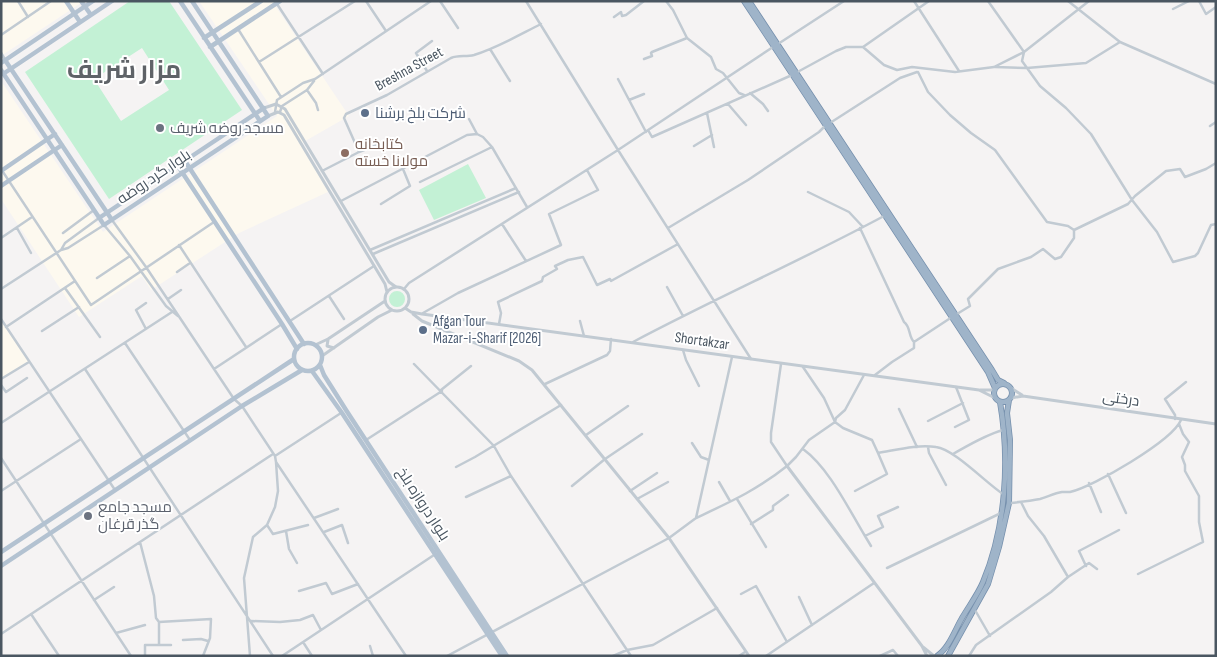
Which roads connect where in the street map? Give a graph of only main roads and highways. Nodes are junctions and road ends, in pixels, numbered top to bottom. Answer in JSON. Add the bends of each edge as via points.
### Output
{"nodes":[{"id":1,"x":66,"y":1,"type":"edge"},
{"id":2,"x":81,"y":1,"type":"edge"},
{"id":3,"x":93,"y":1,"type":"edge"},
{"id":4,"x":112,"y":1,"type":"edge"},
{"id":5,"x":180,"y":1,"type":"edge"},
{"id":6,"x":192,"y":1,"type":"edge"},
{"id":7,"x":261,"y":1,"type":"edge"},
{"id":8,"x":744,"y":1,"type":"edge"},
{"id":9,"x":750,"y":1,"type":"edge"},
{"id":10,"x":278,"y":2,"type":"edge"},
{"id":11,"x":85,"y":7,"type":"junction"},
{"id":12,"x":74,"y":14,"type":"junction"},
{"id":13,"x":91,"y":15,"type":"junction"},
{"id":14,"x":80,"y":22,"type":"junction"},
{"id":15,"x":213,"y":32,"type":"junction"},
{"id":16,"x":204,"y":38,"type":"junction"},
{"id":17,"x":219,"y":42,"type":"junction"},
{"id":18,"x":776,"y":45,"type":"junction"},
{"id":19,"x":210,"y":47,"type":"junction"},
{"id":20,"x":3,"y":61,"type":"edge"},
{"id":21,"x":11,"y":68,"type":"junction"},
{"id":22,"x":2,"y":73,"type":"edge"},
{"id":23,"x":264,"y":108,"type":"junction"},
{"id":24,"x":255,"y":114,"type":"junction"},
{"id":25,"x":260,"y":121,"type":"junction"},
{"id":26,"x":828,"y":124,"type":"junction"},
{"id":27,"x":55,"y":134,"type":"junction"},
{"id":28,"x":47,"y":139,"type":"junction"},
{"id":29,"x":62,"y":144,"type":"junction"},
{"id":30,"x":54,"y":150,"type":"junction"},
{"id":31,"x":184,"y":161,"type":"junction"},
{"id":32,"x":178,"y":166,"type":"junction"},
{"id":33,"x":189,"y":168,"type":"junction"},
{"id":34,"x":2,"y":170,"type":"edge"},
{"id":35,"x":182,"y":173,"type":"junction"},
{"id":36,"x":1,"y":186,"type":"edge"},
{"id":37,"x":107,"y":213,"type":"junction"},
{"id":38,"x":99,"y":218,"type":"junction"},
{"id":39,"x":112,"y":220,"type":"junction"},
{"id":40,"x":953,"y":316,"type":"junction"},
{"id":41,"x":304,"y":344,"type":"junction"},
{"id":42,"x":297,"y":349,"type":"junction"},
{"id":43,"x":294,"y":359,"type":"junction"},
{"id":44,"x":320,"y":365,"type":"junction"},
{"id":45,"x":302,"y":370,"type":"junction"},
{"id":46,"x":312,"y":371,"type":"junction"},
{"id":47,"x":1004,"y":383,"type":"junction"},
{"id":48,"x":995,"y":389,"type":"junction"},
{"id":49,"x":1010,"y":399,"type":"junction"},
{"id":50,"x":1000,"y":402,"type":"junction"},
{"id":51,"x":1,"y":552,"type":"edge"},
{"id":52,"x":1,"y":566,"type":"edge"},
{"id":53,"x":490,"y":633,"type":"junction"},
{"id":54,"x":502,"y":656,"type":"edge"},
{"id":55,"x":507,"y":656,"type":"edge"},
{"id":56,"x":936,"y":656,"type":"edge"},
{"id":57,"x":948,"y":656,"type":"edge"}],
"edges":[{"from":1,"to":12,"type":"main road"},
{"from":2,"to":11,"type":"main road"},
{"from":3,"to":11,"type":"main road"},
{"from":4,"to":13,"type":"main road"},
{"from":5,"to":16,"type":"main road"},
{"from":6,"to":15,"type":"main road"},
{"from":7,"to":15,"type":"main road"},
{"from":8,"to":18,"type":"highway"},
{"from":9,"to":18,"type":"highway"},
{"from":10,"to":17,"type":"main road"},
{"from":11,"to":12,"type":"main road"},
{"from":11,"to":13,"type":"main road"},
{"from":12,"to":14,"type":"main road"},
{"from":12,"to":20,"type":"main road"},
{"from":13,"to":14,"type":"main road"},
{"from":14,"to":21,"type":"main road"},
{"from":15,"to":16,"type":"main road"},
{"from":15,"to":17,"type":"main road"},
{"from":16,"to":19,"type":"main road"},
{"from":17,"to":19,"type":"main road"},
{"from":17,"to":23,"type":"main road"},
{"from":18,"to":26,"type":"highway"},
{"from":19,"to":24,"type":"main road"},
{"from":20,"to":21,"type":"main road","name":"بلوار گرد روضه"},
{"from":21,"to":22,"type":"main road"},
{"from":21,"to":27,"type":"main road","name":"بلوار گرد روضه"},
{"from":22,"to":28,"type":"main road"},
{"from":23,"to":24,"type":"main road","name":"بلوار گرد روضه"},
{"from":23,"to":25,"type":"main road","name":"بلوار گرد روضه","via":[[268,116]]},
{"from":24,"to":25,"type":"main road"},
{"from":24,"to":31,"type":"main road","name":"بلوار گرد روضه"},
{"from":25,"to":33,"type":"main road","name":"بلوار گرد روضه"},
{"from":26,"to":40,"type":"highway"},
{"from":26,"to":40,"type":"highway","via":[[884,216]]},
{"from":27,"to":28,"type":"main road"},
{"from":27,"to":29,"type":"main road","name":"بلوار گرد روضه"},
{"from":28,"to":30,"type":"main road"},
{"from":28,"to":34,"type":"main road"},
{"from":29,"to":30,"type":"main road"},
{"from":29,"to":37,"type":"main road","name":"بلوار گرد روضه"},
{"from":30,"to":36,"type":"main road"},
{"from":30,"to":38,"type":"main road"},
{"from":31,"to":32,"type":"main road","name":"بلوار گرد روضه"},
{"from":31,"to":33,"type":"main road"},
{"from":32,"to":35,"type":"main road"},
{"from":32,"to":37,"type":"main road","name":"بلوار گرد روضه"},
{"from":33,"to":35,"type":"main road","name":"بلوار گرد روضه"},
{"from":33,"to":41,"type":"main road"},
{"from":35,"to":39,"type":"main road","name":"بلوار گرد روضه"},
{"from":35,"to":42,"type":"main road"},
{"from":37,"to":38,"type":"main road","name":"بلوار گرد روضه"},
{"from":37,"to":39,"type":"main road","name":"بلوار گرد روضه"},
{"from":38,"to":39,"type":"main road","name":"بلوار گرد روضه","via":[[104,225]]},
{"from":40,"to":47,"type":"highway","via":[[998,380]]},
{"from":40,"to":48,"type":"highway"},
{"from":41,"to":42,"type":"main road"},
{"from":41,"to":44,"type":"main road","via":[[319,348],[322,356]]},
{"from":42,"to":43,"type":"main road"},
{"from":43,"to":45,"type":"main road"},
{"from":43,"to":51,"type":"main road"},
{"from":44,"to":46,"type":"main road"},
{"from":44,"to":53,"type":"main road","name":"بلوار دروازه بلخ"},
{"from":45,"to":46,"type":"main road"},
{"from":45,"to":52,"type":"main road","via":[[242,406]]},
{"from":46,"to":53,"type":"main road","name":"بلوار دروازه بلخ"},
{"from":47,"to":48,"type":"highway"},
{"from":47,"to":49,"type":"highway","via":[[1011,388]]},
{"from":48,"to":50,"type":"highway","via":[[995,398]]},
{"from":49,"to":50,"type":"highway"},
{"from":49,"to":57,"type":"highway","via":[[1007,413],[1009,503],[999,548],[988,584]]},
{"from":50,"to":56,"type":"highway","via":[[1004,430],[1004,495],[995,546],[983,582],[947,646]]},
{"from":53,"to":54,"type":"main road","name":"بلوار دروازه بلخ"},
{"from":53,"to":55,"type":"main road","name":"بلوار دروازه بلخ"}]}
